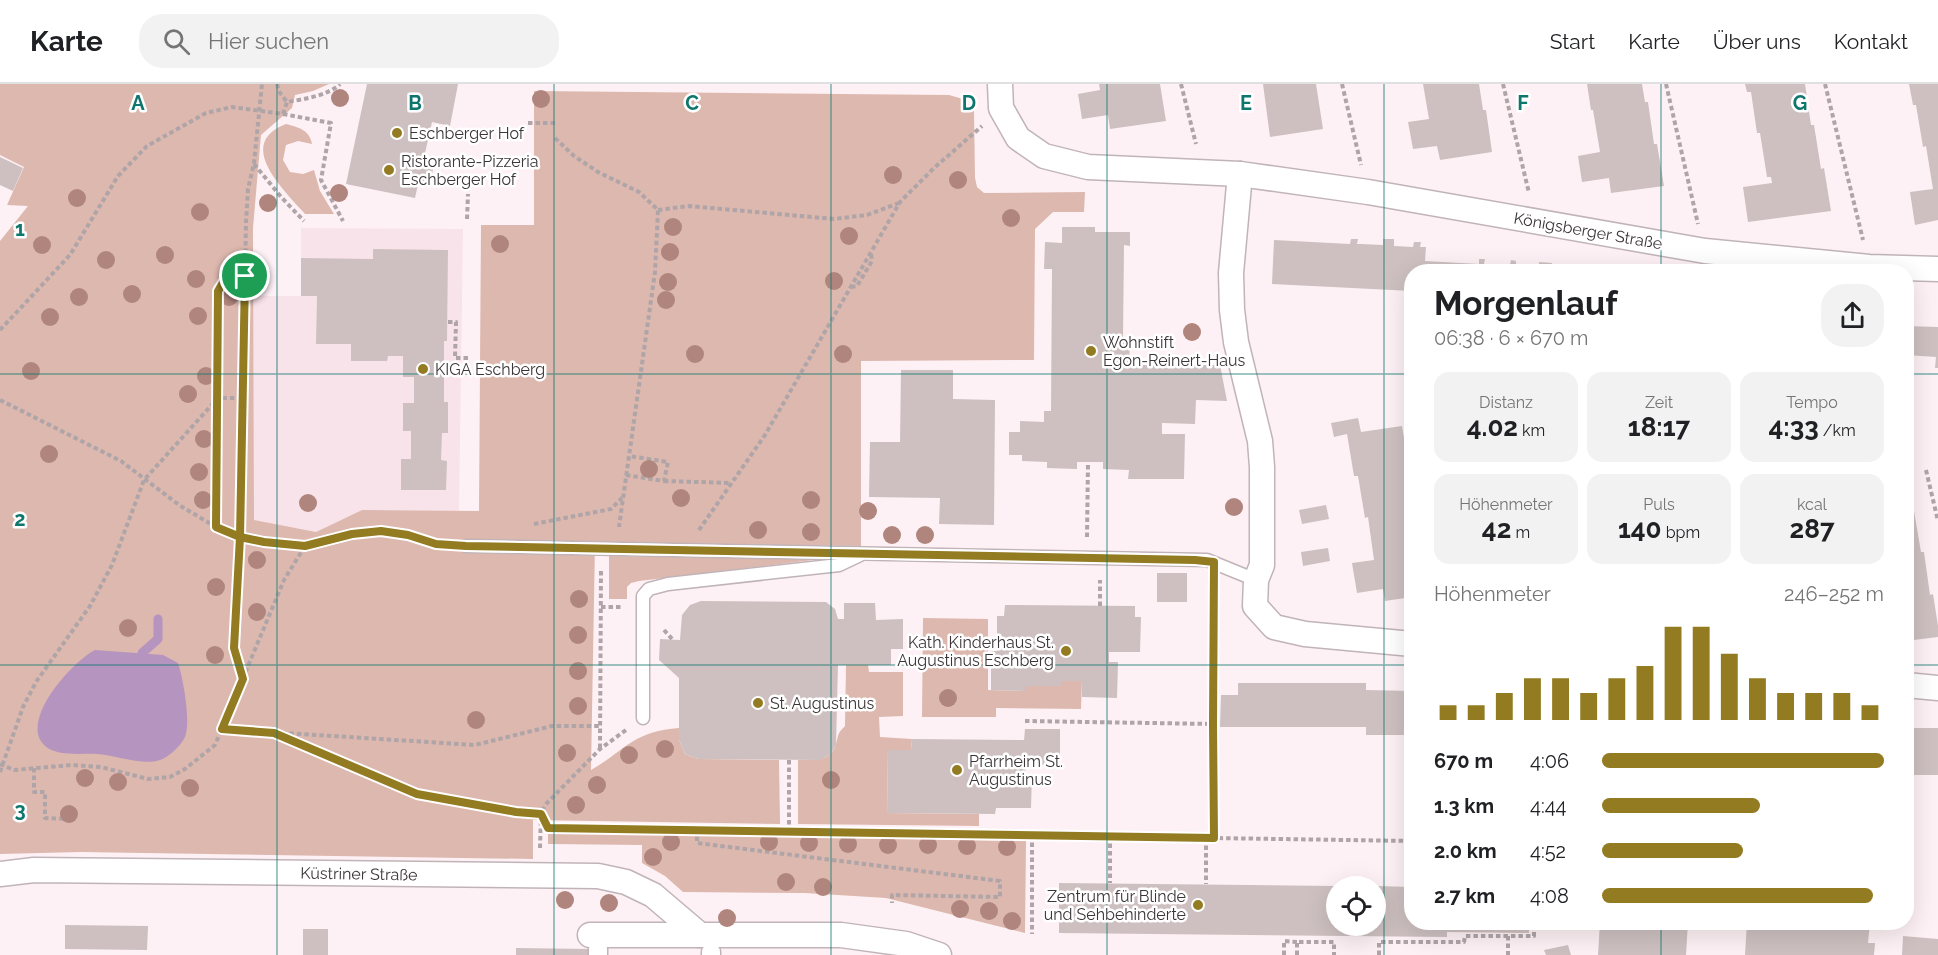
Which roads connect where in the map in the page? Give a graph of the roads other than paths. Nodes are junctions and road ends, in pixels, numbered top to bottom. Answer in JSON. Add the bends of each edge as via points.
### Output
{"nodes":[{"id":1,"x":1000,"y":84,"type":"edge"},
{"id":2,"x":1240,"y":174,"type":"junction"},
{"id":3,"x":1838,"y":264,"type":"edge"},
{"id":4,"x":1914,"y":268,"type":"edge"},
{"id":5,"x":1938,"y":269,"type":"edge"},
{"id":6,"x":466,"y":546,"type":"road end"},
{"id":7,"x":864,"y":553,"type":"junction"},
{"id":8,"x":1256,"y":580,"type":"junction"},
{"id":9,"x":1404,"y":643,"type":"edge"},
{"id":10,"x":1914,"y":686,"type":"edge"},
{"id":11,"x":1938,"y":688,"type":"edge"},
{"id":12,"x":643,"y":718,"type":"road end"},
{"id":13,"x":0,"y":874,"type":"edge"},
{"id":14,"x":595,"y":946,"type":"edge"},
{"id":15,"x":707,"y":947,"type":"edge"},
{"id":16,"x":939,"y":955,"type":"edge"}],
"edges":[{"from":1,"to":2,"type":"street","name":"Königsberger Straße","via":[[1001,108],[1018,138],[1044,156],[1088,167]]},
{"from":2,"to":3,"type":"street","name":"Königsberger Straße","via":[[1368,192],[1705,251]]},
{"from":2,"to":8,"type":"street","via":[[1231,273],[1232,310],[1263,467],[1263,555]]},
{"from":4,"to":5,"type":"street","name":"Königsberger Straße"},
{"from":6,"to":7,"type":"lane"},
{"from":7,"to":8,"type":"lane","via":[[1214,562]]},
{"from":7,"to":12,"type":"lane","via":[[839,564],[649,589],[643,596]]},
{"from":8,"to":9,"type":"street","via":[[1255,606],[1274,627]]},
{"from":10,"to":11,"type":"street"},
{"from":13,"to":15,"type":"street","name":"Küstriner Straße","via":[[34,870],[598,876],[626,882],[652,896]]},
{"from":14,"to":15,"type":"street"},
{"from":15,"to":16,"type":"street","via":[[841,935],[906,944]]}]}
